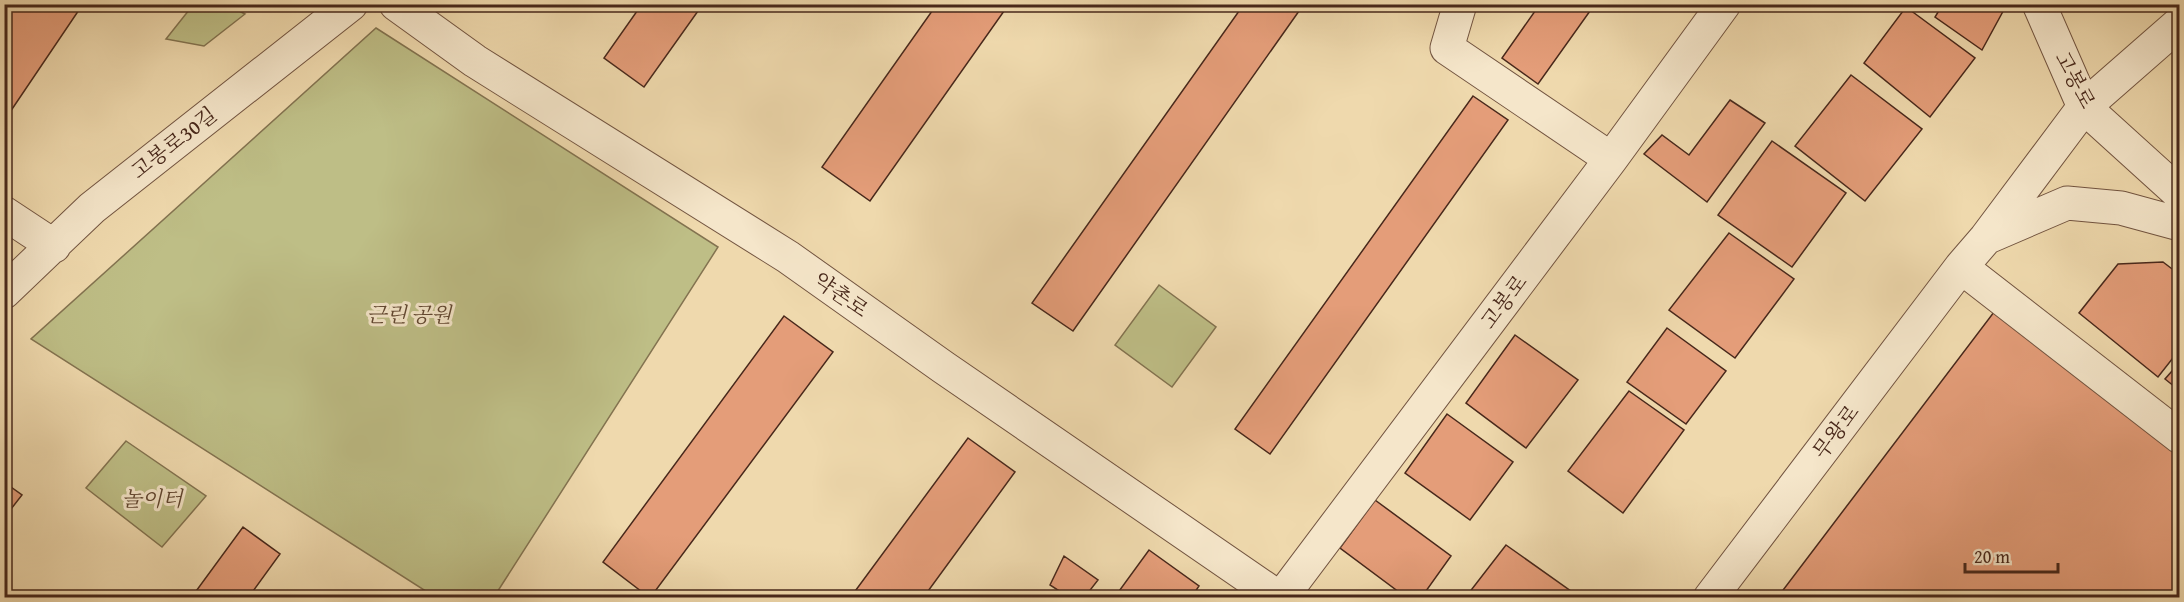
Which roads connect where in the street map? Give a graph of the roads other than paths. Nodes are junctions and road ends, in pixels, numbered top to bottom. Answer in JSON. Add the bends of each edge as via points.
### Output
{"nodes":[{"id":1,"x":351,"y":4,"type":"edge"},
{"id":2,"x":396,"y":4,"type":"edge"},
{"id":3,"x":1460,"y":4,"type":"edge"},
{"id":4,"x":1724,"y":4,"type":"edge"},
{"id":5,"x":2039,"y":4,"type":"edge"},
{"id":6,"x":2180,"y":23,"type":"edge"},
{"id":7,"x":2084,"y":107,"type":"junction"},
{"id":8,"x":1611,"y":159,"type":"junction"},
{"id":9,"x":2180,"y":194,"type":"edge"},
{"id":10,"x":4,"y":213,"type":"edge"},
{"id":11,"x":2180,"y":224,"type":"edge"},
{"id":12,"x":1986,"y":238,"type":"junction"},
{"id":13,"x":54,"y":246,"type":"junction"},
{"id":14,"x":1961,"y":267,"type":"junction"},
{"id":15,"x":4,"y":292,"type":"edge"},
{"id":16,"x":2180,"y":437,"type":"edge"},
{"id":17,"x":1280,"y":597,"type":"edge"},
{"id":18,"x":1710,"y":597,"type":"edge"}],
"edges":[{"from":1,"to":13,"type":"street","name":"고봉로30길","via":[[92,208]]},
{"from":2,"to":17,"type":"street","name":"약촌로","via":[[475,61],[788,257],[943,368]]},
{"from":3,"to":8,"type":"street","via":[[1447,48]]},
{"from":4,"to":8,"type":"street","name":"고봉로"},
{"from":5,"to":7,"type":"street","name":"고봉로"},
{"from":6,"to":7,"type":"street","name":"무왕로"},
{"from":7,"to":9,"type":"street","name":"고봉로"},
{"from":7,"to":12,"type":"street","name":"무왕로"},
{"from":8,"to":17,"type":"street","name":"고봉로"},
{"from":10,"to":13,"type":"street"},
{"from":11,"to":12,"type":"street","via":[[2121,208],[2067,202]]},
{"from":12,"to":14,"type":"street","name":"무왕로"},
{"from":13,"to":15,"type":"street","name":"고봉로30길"},
{"from":14,"to":16,"type":"street"},
{"from":14,"to":18,"type":"street","name":"무왕로"}]}
